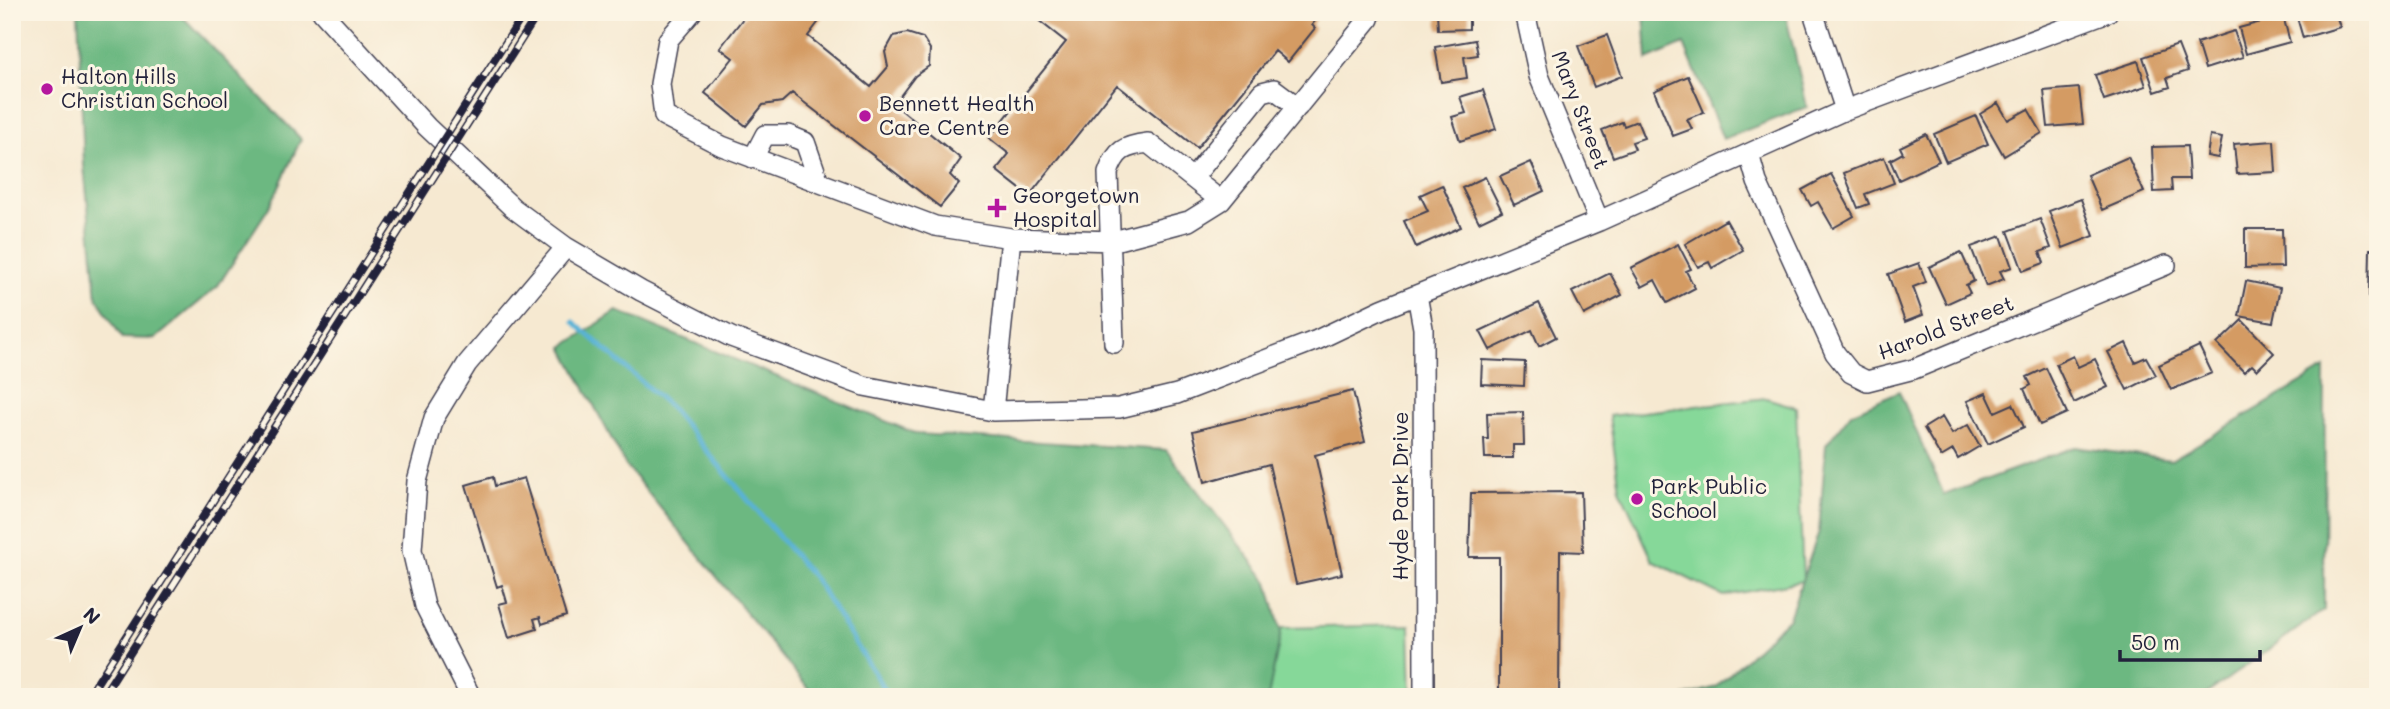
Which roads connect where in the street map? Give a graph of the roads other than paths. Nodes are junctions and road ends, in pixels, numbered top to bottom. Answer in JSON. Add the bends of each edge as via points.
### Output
{"nodes":[{"id":1,"x":322,"y":12,"type":"edge"},
{"id":2,"x":692,"y":12,"type":"edge"},
{"id":3,"x":1371,"y":12,"type":"edge"},
{"id":4,"x":1525,"y":12,"type":"edge"},
{"id":5,"x":1813,"y":12,"type":"edge"},
{"id":6,"x":2108,"y":12,"type":"edge"},
{"id":7,"x":1298,"y":107,"type":"junction"},
{"id":8,"x":1845,"y":110,"type":"junction"},
{"id":9,"x":1749,"y":154,"type":"junction"},
{"id":10,"x":754,"y":158,"type":"junction"},
{"id":11,"x":1193,"y":178,"type":"junction"},
{"id":12,"x":819,"y":182,"type":"junction"},
{"id":13,"x":1221,"y":201,"type":"junction"},
{"id":14,"x":1599,"y":221,"type":"junction"},
{"id":15,"x":1011,"y":238,"type":"junction"},
{"id":16,"x":1109,"y":241,"type":"junction"},
{"id":17,"x":566,"y":247,"type":"junction"},
{"id":18,"x":2166,"y":265,"type":"dead end"},
{"id":19,"x":1417,"y":295,"type":"junction"},
{"id":20,"x":1114,"y":343,"type":"dead end"},
{"id":21,"x":993,"y":411,"type":"junction"},
{"id":22,"x":471,"y":697,"type":"edge"},
{"id":23,"x":1424,"y":697,"type":"edge"}],
"edges":[{"from":1,"to":17,"type":"street","via":[[427,127],[513,208]]},
{"from":2,"to":10,"type":"street","via":[[668,40],[660,84],[664,116]]},
{"from":3,"to":7,"type":"street"},
{"from":4,"to":14,"type":"street","name":"Mary Street","via":[[1539,76]]},
{"from":5,"to":8,"type":"street"},
{"from":6,"to":8,"type":"street"},
{"from":7,"to":11,"type":"street","via":[[1274,89],[1262,92]]},
{"from":7,"to":13,"type":"street"},
{"from":8,"to":9,"type":"street"},
{"from":9,"to":14,"type":"street"},
{"from":9,"to":18,"type":"street","name":"Harold Street","via":[[1756,182],[1835,354],[1851,373],[1867,381],[1914,369]]},
{"from":10,"to":12,"type":"street"},
{"from":10,"to":12,"type":"street","via":[[765,135],[788,135],[805,142]]},
{"from":11,"to":13,"type":"street"},
{"from":11,"to":16,"type":"street","via":[[1148,143],[1128,145],[1113,157],[1108,173]]},
{"from":12,"to":15,"type":"street","via":[[935,226]]},
{"from":13,"to":16,"type":"street","via":[[1189,221]]},
{"from":14,"to":19,"type":"street"},
{"from":15,"to":16,"type":"street"},
{"from":15,"to":21,"type":"street"},
{"from":16,"to":20,"type":"street"},
{"from":17,"to":21,"type":"street","via":[[731,337],[864,386]]},
{"from":17,"to":22,"type":"street","via":[[461,375],[434,418],[417,481],[412,550],[425,606]]},
{"from":19,"to":21,"type":"street","via":[[1177,394],[1119,408]]},
{"from":19,"to":23,"type":"street","name":"Hyde Park Drive","via":[[1423,328]]}]}
